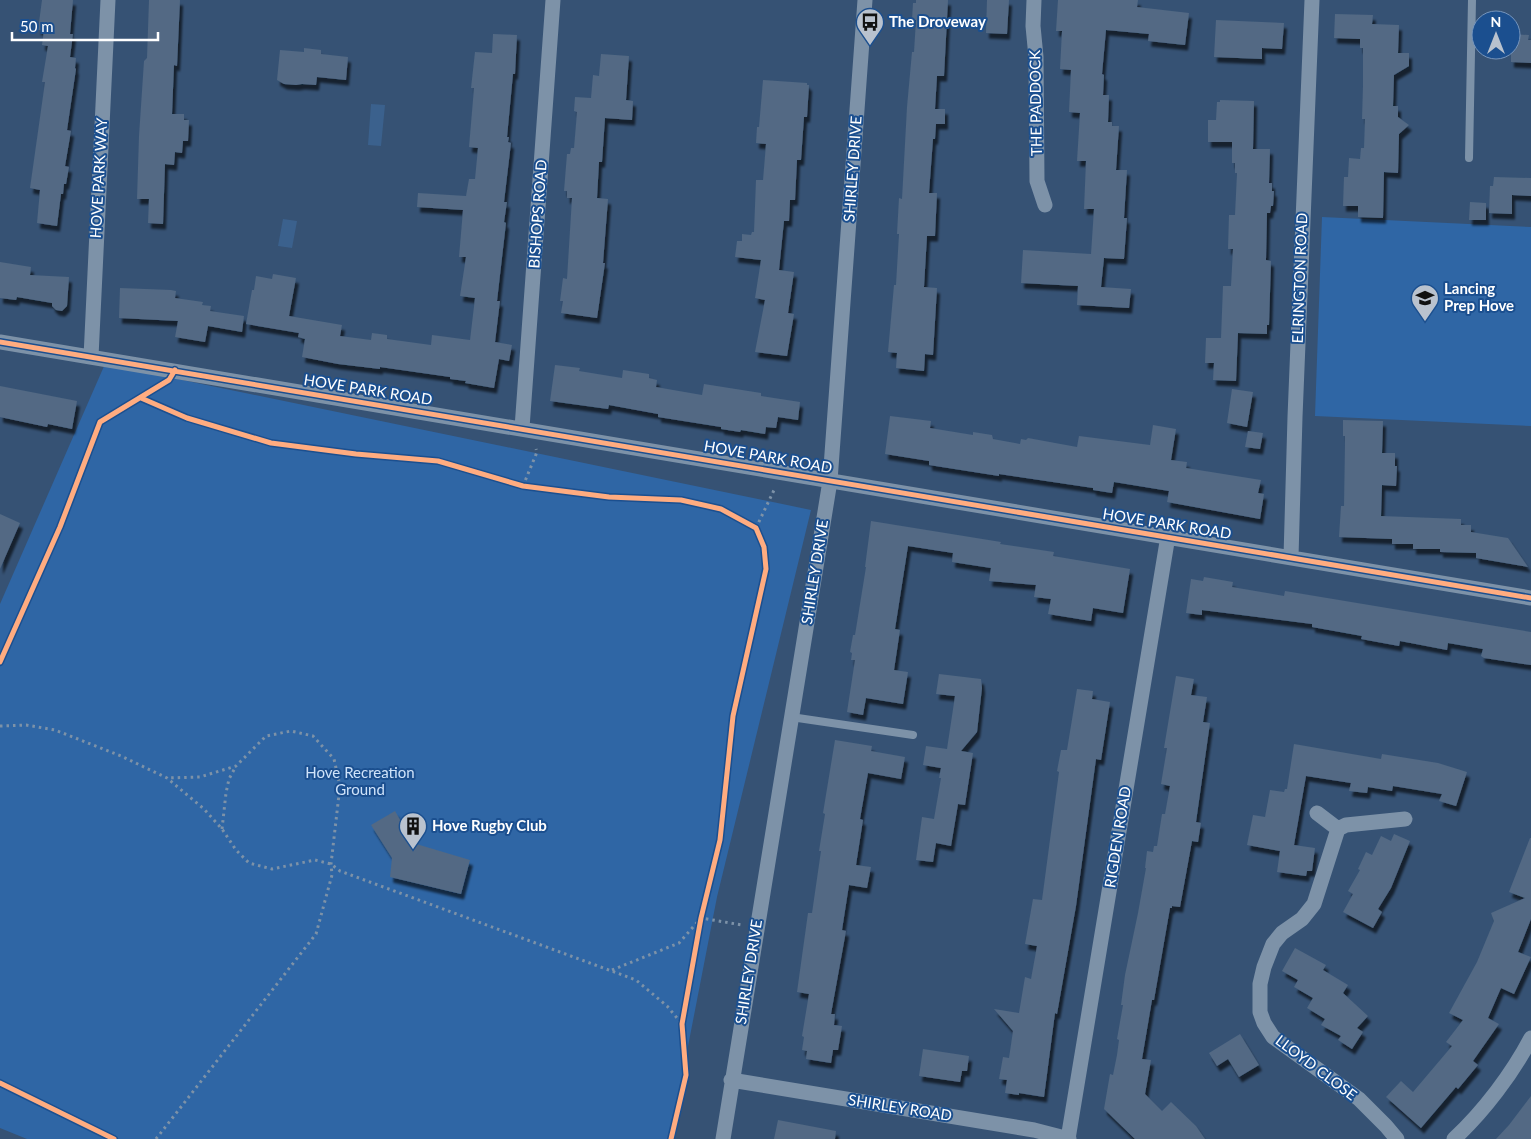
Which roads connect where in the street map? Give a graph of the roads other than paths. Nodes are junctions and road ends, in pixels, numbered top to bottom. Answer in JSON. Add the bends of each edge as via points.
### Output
{"nodes":[{"id":1,"x":108,"y":0,"type":"edge"},
{"id":2,"x":553,"y":0,"type":"edge"},
{"id":3,"x":865,"y":0,"type":"edge"},
{"id":4,"x":1034,"y":0,"type":"edge"},
{"id":5,"x":1312,"y":0,"type":"edge"},
{"id":6,"x":1472,"y":0,"type":"edge"},
{"id":7,"x":1469,"y":158,"type":"dead end"},
{"id":8,"x":1045,"y":206,"type":"dead end"},
{"id":9,"x":0,"y":342,"type":"edge"},
{"id":10,"x":91,"y":356,"type":"junction"},
{"id":11,"x":529,"y":429,"type":"junction"},
{"id":12,"x":830,"y":481,"type":"junction"},
{"id":13,"x":1168,"y":536,"type":"junction"},
{"id":14,"x":1291,"y":557,"type":"junction"},
{"id":15,"x":1531,"y":598,"type":"edge"},
{"id":16,"x":791,"y":717,"type":"junction"},
{"id":17,"x":913,"y":735,"type":"dead end"},
{"id":18,"x":1317,"y":814,"type":"dead end"},
{"id":19,"x":1405,"y":819,"type":"dead end"},
{"id":20,"x":1338,"y":829,"type":"junction"},
{"id":21,"x":1531,"y":1038,"type":"edge"},
{"id":22,"x":731,"y":1080,"type":"junction"},
{"id":23,"x":722,"y":1139,"type":"edge"},
{"id":24,"x":1069,"y":1139,"type":"edge"},
{"id":25,"x":1397,"y":1139,"type":"edge"},
{"id":26,"x":1454,"y":1139,"type":"edge"}],
"edges":[{"from":1,"to":10,"type":"street","name":"HOVE PARK WAY"},
{"from":2,"to":11,"type":"street","name":"BISHOPS ROAD"},
{"from":3,"to":12,"type":"street","name":"SHIRLEY DRIVE"},
{"from":4,"to":8,"type":"street","name":"THE PADDOCK","via":[[1037,181]]},
{"from":5,"to":14,"type":"street","name":"ELRINGTON ROAD"},
{"from":6,"to":7,"type":"lane"},
{"from":9,"to":10,"type":"street","name":"HOVE PARK ROAD"},
{"from":10,"to":11,"type":"street","name":"HOVE PARK ROAD"},
{"from":11,"to":12,"type":"street","name":"HOVE PARK ROAD"},
{"from":12,"to":13,"type":"street","name":"HOVE PARK ROAD"},
{"from":12,"to":16,"type":"street","name":"SHIRLEY DRIVE"},
{"from":13,"to":14,"type":"street","name":"HOVE PARK ROAD"},
{"from":13,"to":24,"type":"street","name":"RIGDEN ROAD"},
{"from":14,"to":15,"type":"street","name":"HOVE PARK ROAD"},
{"from":16,"to":17,"type":"lane"},
{"from":16,"to":22,"type":"street","name":"SHIRLEY DRIVE"},
{"from":18,"to":20,"type":"street"},
{"from":19,"to":20,"type":"street","via":[[1346,824]]},
{"from":20,"to":25,"type":"street","name":"LLOYD CLOSE","via":[[1314,904],[1273,944],[1260,984],[1260,1012],[1273,1038],[1359,1099]]},
{"from":21,"to":26,"type":"street","via":[[1475,1120]]},
{"from":22,"to":23,"type":"street","name":"SHIRLEY DRIVE"},
{"from":22,"to":24,"type":"street","name":"SHIRLEY ROAD","via":[[1034,1130]]}]}
